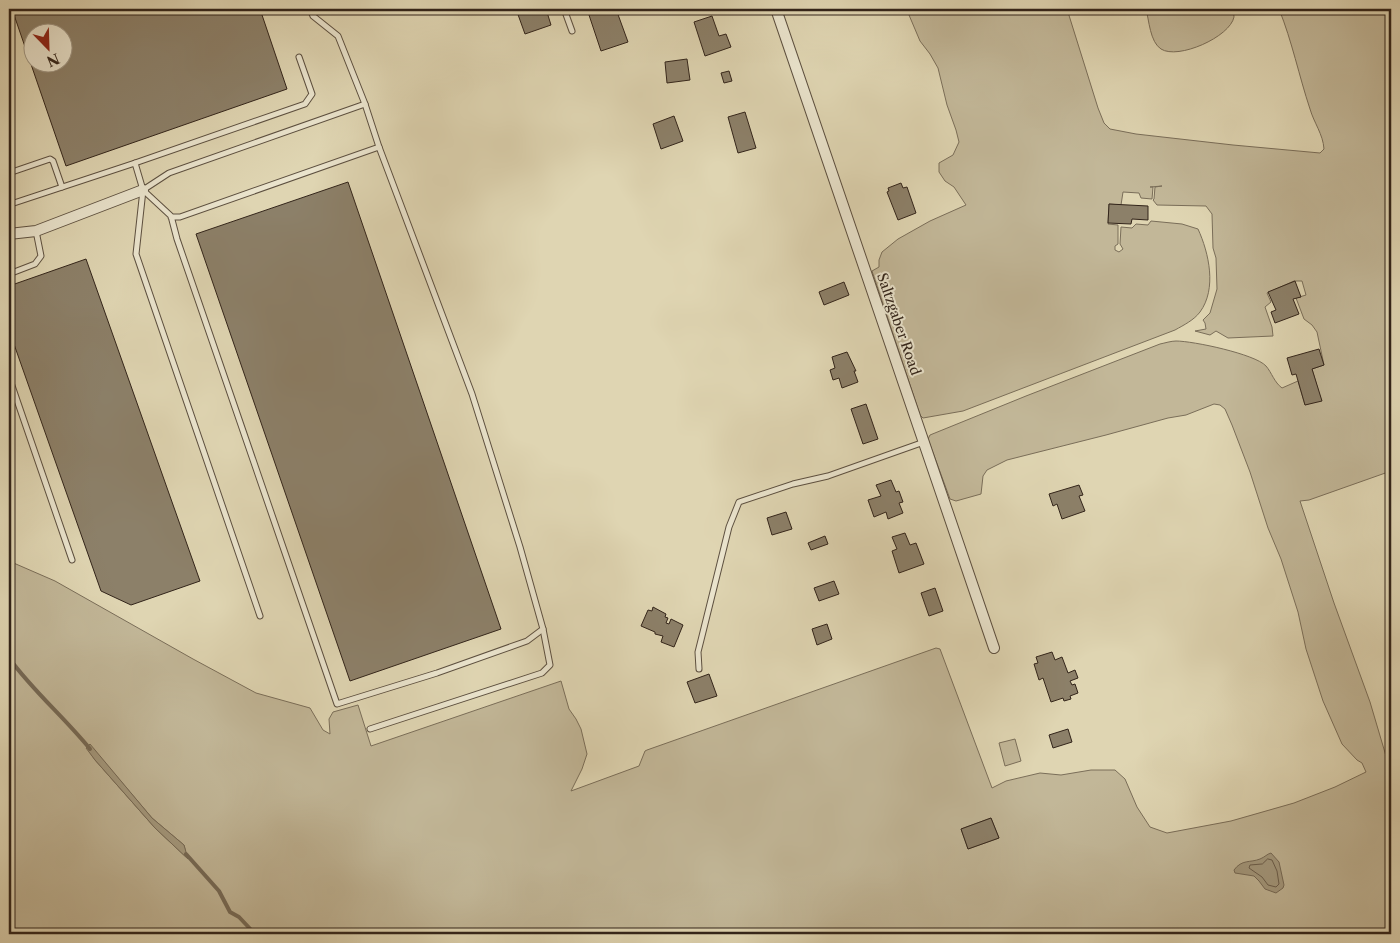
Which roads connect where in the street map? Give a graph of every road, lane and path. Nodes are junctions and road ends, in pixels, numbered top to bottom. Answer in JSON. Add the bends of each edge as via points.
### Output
{"nodes":[{"id":1,"x":310,"y":9,"type":"edge"},
{"id":2,"x":564,"y":9,"type":"edge"},
{"id":3,"x":776,"y":9,"type":"edge"},
{"id":4,"x":572,"y":31,"type":"dead end"},
{"id":5,"x":299,"y":58,"type":"dead end"},
{"id":6,"x":365,"y":104,"type":"junction"},
{"id":7,"x":379,"y":147,"type":"junction"},
{"id":8,"x":135,"y":163,"type":"junction"},
{"id":9,"x":9,"y":173,"type":"edge"},
{"id":10,"x":62,"y":187,"type":"junction"},
{"id":11,"x":143,"y":190,"type":"junction"},
{"id":12,"x":9,"y":196,"type":"edge"},
{"id":13,"x":171,"y":217,"type":"junction"},
{"id":14,"x":36,"y":231,"type":"junction"},
{"id":15,"x":9,"y":234,"type":"edge"},
{"id":16,"x":9,"y":274,"type":"edge"},
{"id":17,"x":9,"y":377,"type":"edge"},
{"id":18,"x":925,"y":442,"type":"junction"},
{"id":19,"x":72,"y":560,"type":"dead end"},
{"id":20,"x":260,"y":616,"type":"dead end"},
{"id":21,"x":543,"y":630,"type":"junction"},
{"id":22,"x":994,"y":648,"type":"dead end"},
{"id":23,"x":699,"y":669,"type":"dead end"},
{"id":24,"x":370,"y":730,"type":"dead end"}],
"edges":[{"from":1,"to":6,"type":"lane","via":[[313,16],[338,36]]},
{"from":2,"to":4,"type":"lane"},
{"from":3,"to":18,"type":"street","name":"Saltzgaber Road"},
{"from":5,"to":8,"type":"lane","via":[[312,94],[305,104]]},
{"from":6,"to":7,"type":"lane"},
{"from":6,"to":11,"type":"lane","via":[[169,173]]},
{"from":7,"to":13,"type":"lane","via":[[180,217]]},
{"from":7,"to":21,"type":"lane","via":[[472,394]]},
{"from":8,"to":10,"type":"lane"},
{"from":8,"to":11,"type":"lane"},
{"from":9,"to":10,"type":"lane","via":[[50,159]]},
{"from":10,"to":12,"type":"lane","via":[[14,203]]},
{"from":11,"to":13,"type":"lane"},
{"from":11,"to":14,"type":"street"},
{"from":11,"to":20,"type":"lane","via":[[136,254]]},
{"from":13,"to":21,"type":"lane","via":[[337,704],[528,641]]},
{"from":14,"to":15,"type":"street"},
{"from":14,"to":16,"type":"lane","via":[[41,256],[35,264]]},
{"from":17,"to":19,"type":"lane"},
{"from":18,"to":22,"type":"street","name":"Saltzgaber Road"},
{"from":18,"to":23,"type":"lane","via":[[828,476],[739,502],[729,527],[698,652]]},
{"from":21,"to":24,"type":"lane","via":[[550,664],[542,673]]}]}
